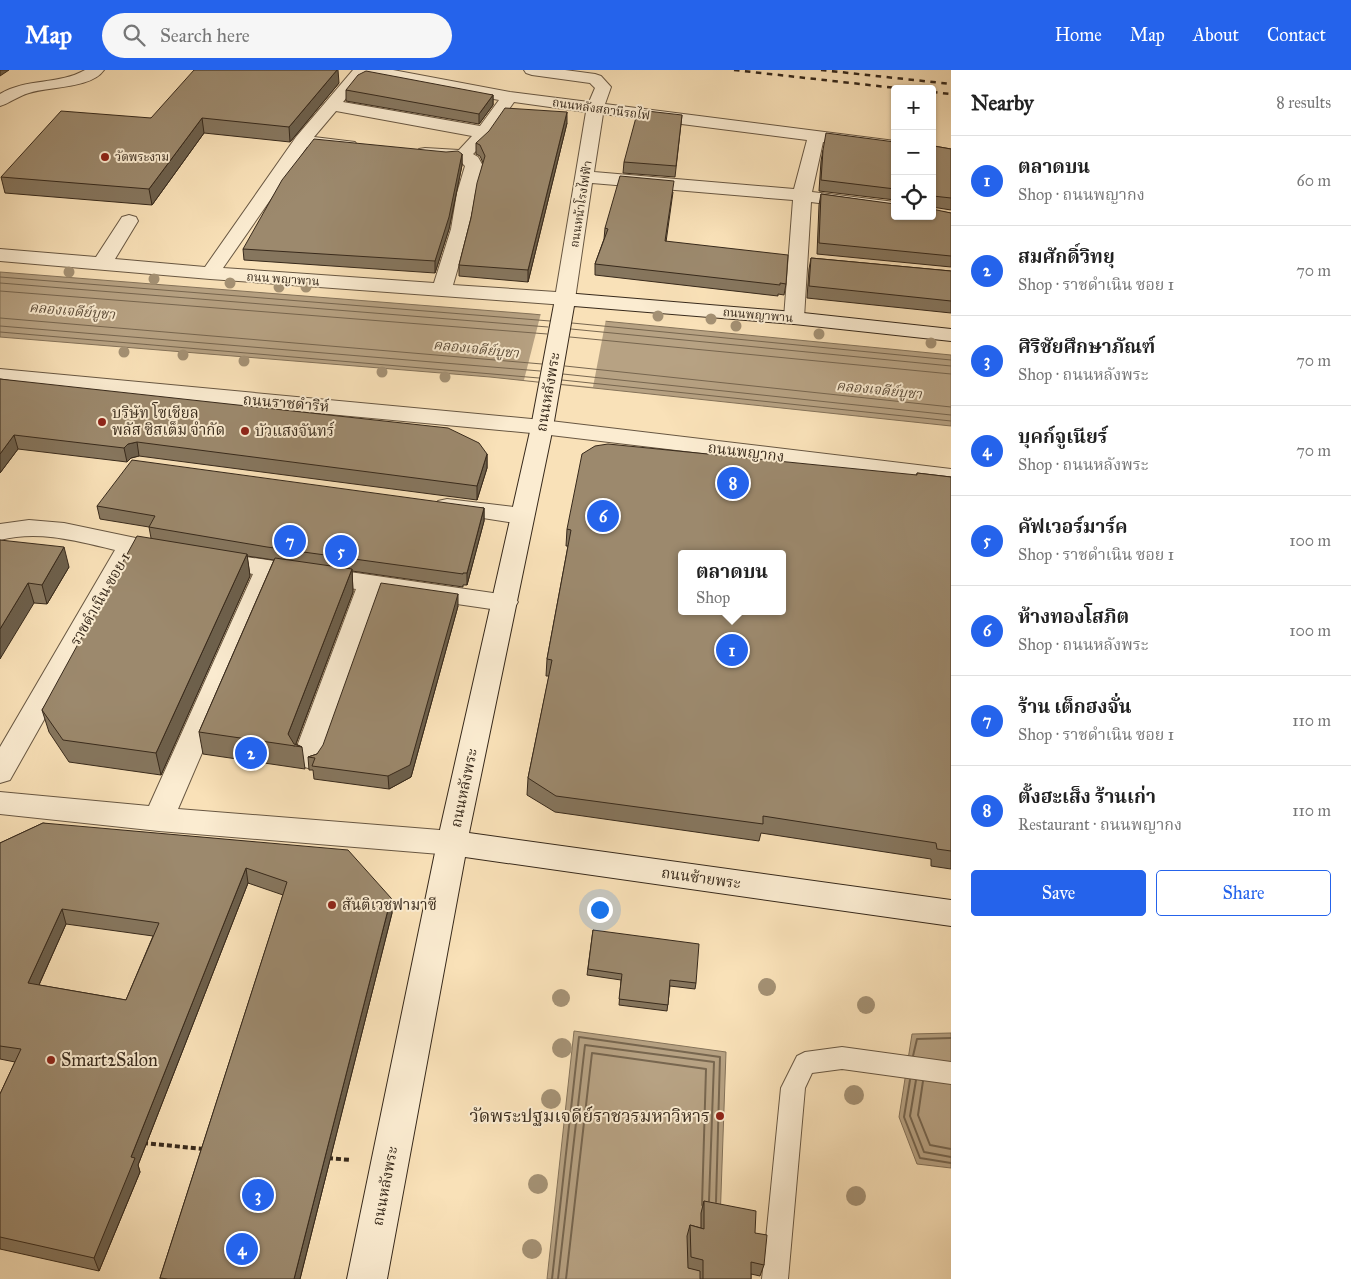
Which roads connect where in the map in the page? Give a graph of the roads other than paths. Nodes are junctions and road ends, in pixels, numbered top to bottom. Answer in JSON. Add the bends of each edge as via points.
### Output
{"nodes":[{"id":1,"x":96,"y":70,"type":"edge"},
{"id":2,"x":361,"y":70,"type":"edge"},
{"id":3,"x":368,"y":70,"type":"edge"},
{"id":4,"x":532,"y":70,"type":"edge"},
{"id":5,"x":510,"y":97,"type":"junction"},
{"id":6,"x":0,"y":101,"type":"edge"},
{"id":7,"x":332,"y":104,"type":"junction"},
{"id":8,"x":595,"y":109,"type":"junction"},
{"id":9,"x":481,"y":136,"type":"junction"},
{"id":10,"x":816,"y":137,"type":"junction"},
{"id":11,"x":302,"y":141,"type":"junction"},
{"id":12,"x":891,"y":146,"type":"edge"},
{"id":13,"x":369,"y":148,"type":"edge"},
{"id":14,"x":407,"y":152,"type":"edge"},
{"id":15,"x":463,"y":155,"type":"junction"},
{"id":16,"x":586,"y":177,"type":"junction"},
{"id":17,"x":802,"y":195,"type":"junction"},
{"id":18,"x":891,"y":207,"type":"edge"},
{"id":19,"x":129,"y":221,"type":"dead end"},
{"id":20,"x":0,"y":255,"type":"edge"},
{"id":21,"x":102,"y":264,"type":"junction"},
{"id":22,"x":210,"y":273,"type":"junction"},
{"id":23,"x":442,"y":290,"type":"junction"},
{"id":24,"x":564,"y":305,"type":"junction"},
{"id":25,"x":794,"y":318,"type":"junction"},
{"id":26,"x":951,"y":335,"type":"edge"},
{"id":27,"x":0,"y":376,"type":"edge"},
{"id":28,"x":542,"y":427,"type":"junction"},
{"id":29,"x":951,"y":476,"type":"edge"},
{"id":30,"x":424,"y":503,"type":"edge"},
{"id":31,"x":522,"y":516,"type":"junction"},
{"id":32,"x":0,"y":532,"type":"edge"},
{"id":33,"x":130,"y":546,"type":"junction"},
{"id":34,"x":268,"y":569,"type":"junction"},
{"id":35,"x":371,"y":583,"type":"junction"},
{"id":36,"x":505,"y":602,"type":"junction"},
{"id":37,"x":308,"y":757,"type":"edge"},
{"id":38,"x":0,"y":772,"type":"edge"},
{"id":39,"x":0,"y":803,"type":"edge"},
{"id":40,"x":160,"y":819,"type":"junction"},
{"id":41,"x":452,"y":843,"type":"junction"},
{"id":42,"x":951,"y":914,"type":"edge"},
{"id":43,"x":951,"y":1073,"type":"edge"},
{"id":44,"x":367,"y":1279,"type":"edge"},
{"id":45,"x":775,"y":1279,"type":"edge"}],
"edges":[{"from":1,"to":6,"type":"street","via":[[75,79],[31,86]]},
{"from":2,"to":7,"type":"street"},
{"from":3,"to":5,"type":"street","name":"ถนนหลังสถานีรถไฟ"},
{"from":4,"to":8,"type":"street","name":"ถนนหน้าโรงไฟฟ้า","via":[[595,79],[603,87]]},
{"from":5,"to":8,"type":"street","name":"ถนนหลังสถานีรถไฟ"},
{"from":5,"to":9,"type":"street"},
{"from":7,"to":9,"type":"street","via":[[476,130]]},
{"from":7,"to":11,"type":"street"},
{"from":8,"to":10,"type":"street","name":"ถนนหลังสถานีรถไฟ"},
{"from":8,"to":16,"type":"street","name":"ถนนหน้าโรงไฟฟ้า"},
{"from":9,"to":15,"type":"street"},
{"from":10,"to":12,"type":"street","name":"ถนนหลังสถานีรถไฟ"},
{"from":10,"to":17,"type":"street"},
{"from":11,"to":13,"type":"street"},
{"from":11,"to":22,"type":"street"},
{"from":14,"to":15,"type":"street"},
{"from":15,"to":23,"type":"street","via":[[472,160],[474,166]]},
{"from":16,"to":17,"type":"street","via":[[678,182]]},
{"from":16,"to":24,"type":"street","name":"ถนนหน้าโรงไฟฟ้า"},
{"from":17,"to":18,"type":"street"},
{"from":17,"to":25,"type":"street","via":[[808,261]]},
{"from":19,"to":21,"type":"street"},
{"from":20,"to":21,"type":"street","name":"ถนน พญาพาน"},
{"from":21,"to":22,"type":"street","name":"ถนน พญาพาน"},
{"from":22,"to":23,"type":"street","name":"ถนน พญาพาน"},
{"from":23,"to":24,"type":"street","name":"ถนน พญาพาน"},
{"from":24,"to":25,"type":"street","name":"ถนนพญาพาน"},
{"from":24,"to":28,"type":"street","name":"ถนนหลังพระ"},
{"from":25,"to":26,"type":"street","name":"ถนนพญาพาน"},
{"from":27,"to":28,"type":"street","name":"ถนนราชดำริห์"},
{"from":28,"to":29,"type":"street","name":"ถนนพญากง"},
{"from":28,"to":31,"type":"street","name":"ถนนหลังพระ"},
{"from":30,"to":31,"type":"street"},
{"from":31,"to":36,"type":"street","name":"ถนนหลังพระ"},
{"from":32,"to":33,"type":"street","via":[[35,527]]},
{"from":33,"to":34,"type":"street","name":"ราชดำเนิน ซอย 1"},
{"from":33,"to":38,"type":"street","name":"ราชดำเนิน ซอย 1"},
{"from":34,"to":35,"type":"street","name":"ราชดำเนิน ซอย 1"},
{"from":34,"to":40,"type":"street"},
{"from":35,"to":36,"type":"street","name":"ราชดำเนิน ซอย 1"},
{"from":35,"to":37,"type":"street"},
{"from":36,"to":41,"type":"street","name":"ถนนหลังพระ"},
{"from":39,"to":40,"type":"street","name":"ถนนซ้ายพระ"},
{"from":40,"to":41,"type":"street","name":"ถนนซ้ายพระ"},
{"from":41,"to":42,"type":"street","name":"ถนนซ้ายพระ"},
{"from":41,"to":44,"type":"street","name":"ถนนหลังพระ"},
{"from":43,"to":45,"type":"lane","via":[[842,1058],[805,1063],[794,1088]]}]}
